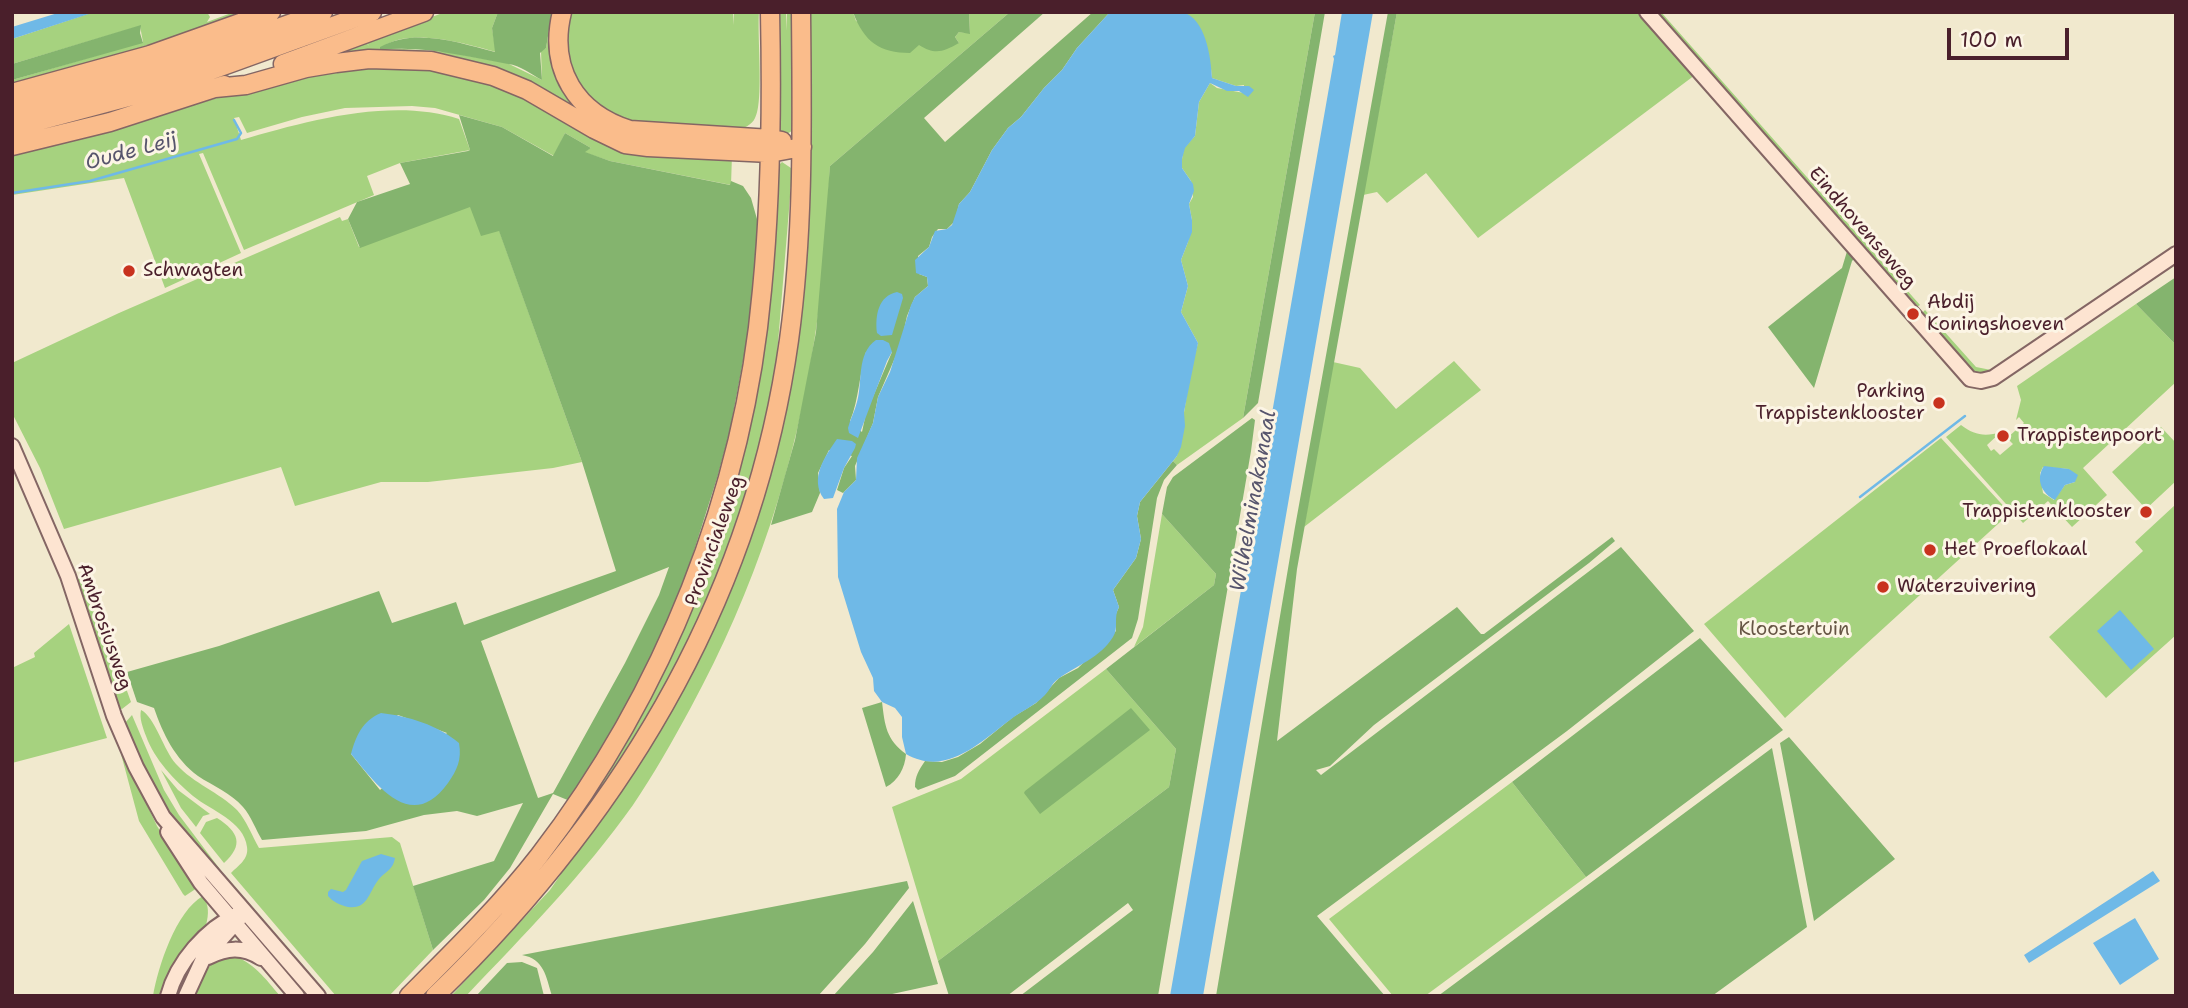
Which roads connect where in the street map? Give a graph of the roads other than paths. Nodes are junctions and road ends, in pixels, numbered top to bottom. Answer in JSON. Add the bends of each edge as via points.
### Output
{"nodes":[{"id":1,"x":271,"y":12,"type":"edge"},
{"id":2,"x":323,"y":12,"type":"edge"},
{"id":3,"x":372,"y":12,"type":"edge"},
{"id":4,"x":424,"y":12,"type":"edge"},
{"id":5,"x":562,"y":12,"type":"edge"},
{"id":6,"x":770,"y":12,"type":"edge"},
{"id":7,"x":801,"y":12,"type":"edge"},
{"id":8,"x":1647,"y":12,"type":"edge"},
{"id":9,"x":215,"y":88,"type":"junction"},
{"id":10,"x":12,"y":93,"type":"edge"},
{"id":11,"x":12,"y":111,"type":"edge"},
{"id":12,"x":12,"y":128,"type":"edge"},
{"id":13,"x":12,"y":146,"type":"edge"},
{"id":14,"x":770,"y":146,"type":"junction"},
{"id":15,"x":802,"y":147,"type":"junction"},
{"id":16,"x":2176,"y":254,"type":"edge"},
{"id":17,"x":12,"y":446,"type":"edge"},
{"id":18,"x":163,"y":817,"type":"junction"},
{"id":19,"x":201,"y":883,"type":"junction"},
{"id":20,"x":237,"y":918,"type":"junction"},
{"id":21,"x":202,"y":939,"type":"junction"},
{"id":22,"x":203,"y":959,"type":"junction"},
{"id":23,"x":265,"y":961,"type":"junction"},
{"id":24,"x":168,"y":996,"type":"edge"},
{"id":25,"x":186,"y":996,"type":"edge"},
{"id":26,"x":297,"y":996,"type":"edge"},
{"id":27,"x":318,"y":996,"type":"edge"},
{"id":28,"x":409,"y":996,"type":"edge"},
{"id":29,"x":435,"y":996,"type":"edge"}],
"edges":[{"from":1,"to":10,"type":"highway","via":[[150,55]]},
{"from":2,"to":11,"type":"highway","via":[[155,72]]},
{"from":3,"to":12,"type":"highway","via":[[162,88]]},
{"from":4,"to":9,"type":"highway"},
{"from":5,"to":14,"type":"highway","via":[[558,40],[564,72],[579,100],[599,117],[630,130]]},
{"from":6,"to":14,"type":"highway","name":"Provincialeweg"},
{"from":7,"to":15,"type":"highway","name":"Provincialeweg"},
{"from":8,"to":16,"type":"street","name":"Eindhovenseweg","via":[[1970,379],[1993,378]]},
{"from":9,"to":13,"type":"highway","via":[[110,122]]},
{"from":9,"to":14,"type":"highway","via":[[347,61],[431,61],[493,76],[527,90],[625,144]]},
{"from":14,"to":15,"type":"highway"},
{"from":14,"to":28,"type":"highway","name":"Provincialeweg","via":[[762,292],[742,419],[722,499],[675,627],[611,751],[546,846],[507,894]]},
{"from":15,"to":29,"type":"highway","name":"Provincialeweg","via":[[794,298],[776,415],[759,486],[714,608],[663,710],[595,813],[515,912]]},
{"from":17,"to":18,"type":"street","name":"Ambrosiusweg","via":[[68,576],[114,716]]},
{"from":18,"to":19,"type":"street","name":"Ambrosiusweg","via":[[169,838]]},
{"from":18,"to":20,"type":"street","name":"Ambrosiusweg"},
{"from":19,"to":20,"type":"street","name":"Ambrosiusweg"},
{"from":19,"to":21,"type":"street","via":[[213,909]]},
{"from":20,"to":21,"type":"street"},
{"from":20,"to":22,"type":"street"},
{"from":20,"to":23,"type":"street","name":"Ambrosiusweg"},
{"from":20,"to":27,"type":"street","name":"Ambrosiusweg"},
{"from":21,"to":24,"type":"street","via":[[181,965]]},
{"from":22,"to":23,"type":"street","via":[[238,949]]},
{"from":22,"to":25,"type":"street"},
{"from":23,"to":26,"type":"street","name":"Ambrosiusweg"}]}
